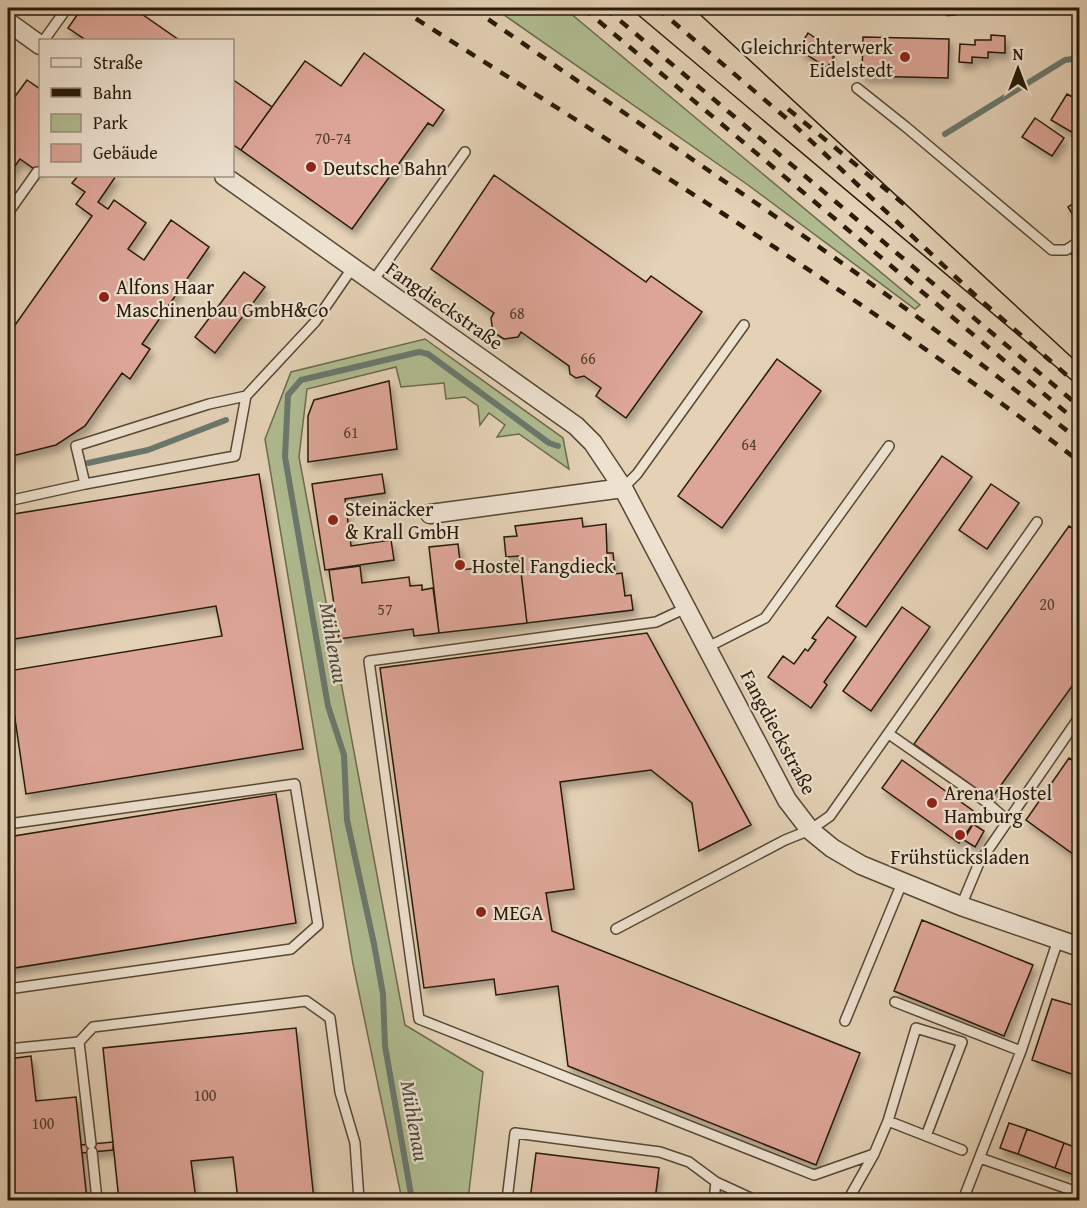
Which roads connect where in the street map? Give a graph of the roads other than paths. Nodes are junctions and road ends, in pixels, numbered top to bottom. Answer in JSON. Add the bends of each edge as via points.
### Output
{"nodes":[{"id":1,"x":67,"y":8,"type":"edge"},
{"id":2,"x":8,"y":22,"type":"edge"},
{"id":3,"x":45,"y":39,"type":"edge"},
{"id":4,"x":39,"y":44,"type":"edge"},
{"id":5,"x":857,"y":88,"type":"dead end"},
{"id":6,"x":465,"y":152,"type":"dead end"},
{"id":7,"x":37,"y":172,"type":"dead end"},
{"id":8,"x":225,"y":177,"type":"edge"},
{"id":9,"x":8,"y":213,"type":"edge"},
{"id":10,"x":1080,"y":241,"type":"edge"},
{"id":11,"x":353,"y":267,"type":"junction"},
{"id":12,"x":373,"y":281,"type":"junction"},
{"id":13,"x":744,"y":325,"type":"dead end"},
{"id":14,"x":246,"y":396,"type":"junction"},
{"id":15,"x":889,"y":446,"type":"dead end"},
{"id":16,"x":85,"y":484,"type":"junction"},
{"id":17,"x":623,"y":488,"type":"junction"},
{"id":18,"x":8,"y":501,"type":"edge"},
{"id":19,"x":430,"y":514,"type":"dead end"},
{"id":20,"x":1037,"y":522,"type":"dead end"},
{"id":21,"x":686,"y":608,"type":"junction"},
{"id":22,"x":708,"y":647,"type":"junction"},
{"id":23,"x":1080,"y":716,"type":"edge"},
{"id":24,"x":889,"y":734,"type":"junction"},
{"id":25,"x":1008,"y":821,"type":"junction"},
{"id":26,"x":8,"y":824,"type":"edge"},
{"id":27,"x":810,"y":830,"type":"junction"},
{"id":28,"x":902,"y":884,"type":"junction"},
{"id":29,"x":961,"y":906,"type":"junction"},
{"id":30,"x":616,"y":929,"type":"dead end"},
{"id":31,"x":1058,"y":940,"type":"junction"},
{"id":32,"x":1080,"y":948,"type":"edge"},
{"id":33,"x":8,"y":989,"type":"edge"},
{"id":34,"x":896,"y":1002,"type":"dead end"},
{"id":35,"x":845,"y":1021,"type":"dead end"},
{"id":36,"x":79,"y":1042,"type":"junction"},
{"id":37,"x":8,"y":1049,"type":"edge"},
{"id":38,"x":1021,"y":1051,"type":"junction"},
{"id":39,"x":888,"y":1121,"type":"junction"},
{"id":40,"x":926,"y":1136,"type":"junction"},
{"id":41,"x":962,"y":1150,"type":"dead end"},
{"id":42,"x":874,"y":1154,"type":"junction"},
{"id":43,"x":980,"y":1158,"type":"junction"},
{"id":44,"x":716,"y":1182,"type":"junction"},
{"id":45,"x":1080,"y":1193,"type":"edge"},
{"id":46,"x":97,"y":1200,"type":"edge"},
{"id":47,"x":359,"y":1200,"type":"edge"},
{"id":48,"x":507,"y":1200,"type":"edge"},
{"id":49,"x":714,"y":1200,"type":"edge"},
{"id":50,"x":755,"y":1200,"type":"edge"},
{"id":51,"x":848,"y":1200,"type":"edge"},
{"id":52,"x":963,"y":1200,"type":"edge"}],
"edges":[{"from":1,"to":3,"type":"lane"},
{"from":2,"to":4,"type":"street"},
{"from":5,"to":10,"type":"lane","via":[[1052,250],[1065,250]]},
{"from":6,"to":12,"type":"lane"},
{"from":7,"to":9,"type":"lane"},
{"from":8,"to":11,"type":"street","name":"Fangdieckstraße"},
{"from":11,"to":12,"type":"street","name":"Fangdieckstraße"},
{"from":11,"to":14,"type":"lane","via":[[315,322]]},
{"from":12,"to":17,"type":"street","name":"Fangdieckstraße","via":[[576,426],[594,443]]},
{"from":13,"to":17,"type":"lane"},
{"from":14,"to":16,"type":"lane","via":[[235,456]]},
{"from":14,"to":16,"type":"lane","via":[[76,446]]},
{"from":15,"to":22,"type":"lane","via":[[765,618]]},
{"from":16,"to":18,"type":"lane"},
{"from":17,"to":19,"type":"street"},
{"from":17,"to":21,"type":"street","name":"Fangdieckstraße"},
{"from":20,"to":24,"type":"lane"},
{"from":21,"to":22,"type":"street","name":"Fangdieckstraße"},
{"from":21,"to":42,"type":"lane","via":[[656,622],[369,661],[419,1019],[814,1174]]},
{"from":22,"to":27,"type":"street","name":"Fangdieckstraße","via":[[787,800]]},
{"from":23,"to":25,"type":"lane"},
{"from":24,"to":25,"type":"lane"},
{"from":24,"to":27,"type":"lane","via":[[830,816]]},
{"from":25,"to":29,"type":"lane","via":[[979,863]]},
{"from":26,"to":33,"type":"lane","via":[[295,784],[318,925],[291,949]]},
{"from":27,"to":28,"type":"street","name":"Fangdieckstraße","via":[[861,866]]},
{"from":27,"to":30,"type":"lane"},
{"from":28,"to":29,"type":"street","name":"Fangdieckstraße"},
{"from":28,"to":35,"type":"lane"},
{"from":29,"to":31,"type":"street","name":"Fangdieckstraße"},
{"from":31,"to":32,"type":"street","name":"Fangdieckstraße"},
{"from":31,"to":38,"type":"lane"},
{"from":34,"to":38,"type":"lane"},
{"from":36,"to":37,"type":"lane"},
{"from":36,"to":46,"type":"lane"},
{"from":36,"to":47,"type":"lane","via":[[93,1027],[306,1001],[330,1018],[340,1092],[355,1143]]},
{"from":38,"to":43,"type":"lane"},
{"from":39,"to":40,"type":"lane"},
{"from":39,"to":40,"type":"lane","via":[[916,1028],[962,1042]]},
{"from":39,"to":42,"type":"lane"},
{"from":40,"to":41,"type":"lane"},
{"from":42,"to":51,"type":"lane"},
{"from":43,"to":45,"type":"lane"},
{"from":43,"to":52,"type":"lane"},
{"from":44,"to":48,"type":"lane","via":[[690,1162],[660,1152],[515,1133]]},
{"from":44,"to":49,"type":"lane"},
{"from":44,"to":50,"type":"lane"}]}
